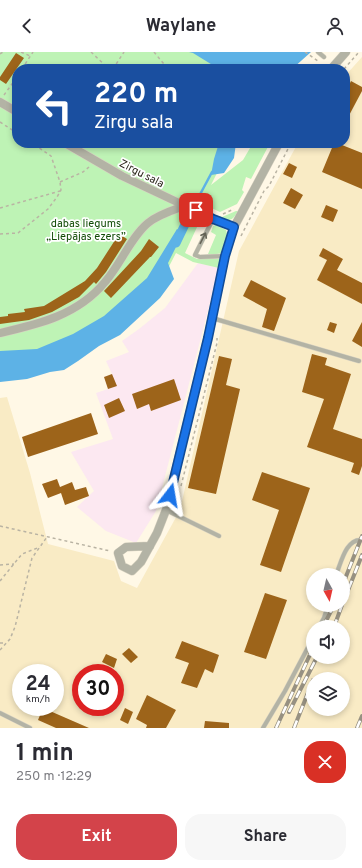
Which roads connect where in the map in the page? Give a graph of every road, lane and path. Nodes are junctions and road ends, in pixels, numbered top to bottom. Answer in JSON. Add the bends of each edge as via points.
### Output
{"nodes":[{"id":1,"x":3,"y":52,"type":"edge"},
{"id":2,"x":21,"y":52,"type":"edge"},
{"id":3,"x":33,"y":52,"type":"edge"},
{"id":4,"x":91,"y":52,"type":"edge"},
{"id":5,"x":124,"y":52,"type":"edge"},
{"id":6,"x":154,"y":52,"type":"edge"},
{"id":7,"x":305,"y":52,"type":"edge"},
{"id":8,"x":318,"y":52,"type":"edge"},
{"id":9,"x":346,"y":52,"type":"edge"},
{"id":10,"x":359,"y":52,"type":"edge"},
{"id":11,"x":0,"y":54,"type":"edge"},
{"id":12,"x":30,"y":56,"type":"junction"},
{"id":13,"x":324,"y":57,"type":"dead end"},
{"id":14,"x":319,"y":62,"type":"dead end"},
{"id":15,"x":25,"y":64,"type":"edge"},
{"id":16,"x":104,"y":64,"type":"edge"},
{"id":17,"x":116,"y":64,"type":"edge"},
{"id":18,"x":164,"y":64,"type":"edge"},
{"id":19,"x":335,"y":64,"type":"edge"},
{"id":20,"x":348,"y":64,"type":"edge"},
{"id":21,"x":12,"y":84,"type":"edge"},
{"id":22,"x":0,"y":100,"type":"edge"},
{"id":23,"x":12,"y":108,"type":"edge"},
{"id":24,"x":0,"y":122,"type":"edge"},
{"id":25,"x":12,"y":130,"type":"edge"},
{"id":26,"x":39,"y":148,"type":"edge"},
{"id":27,"x":74,"y":148,"type":"edge"},
{"id":28,"x":276,"y":148,"type":"edge"},
{"id":29,"x":288,"y":148,"type":"edge"},
{"id":30,"x":95,"y":160,"type":"junction"},
{"id":31,"x":60,"y":182,"type":"junction"},
{"id":32,"x":61,"y":191,"type":"junction"},
{"id":33,"x":186,"y":206,"type":"junction"},
{"id":34,"x":0,"y":208,"type":"edge"},
{"id":35,"x":237,"y":208,"type":"dead end"},
{"id":36,"x":252,"y":215,"type":"dead end"},
{"id":37,"x":216,"y":217,"type":"junction"},
{"id":38,"x":234,"y":227,"type":"junction"},
{"id":39,"x":0,"y":234,"type":"edge"},
{"id":40,"x":225,"y":256,"type":"junction"},
{"id":41,"x":212,"y":318,"type":"junction"},
{"id":42,"x":0,"y":333,"type":"edge"},
{"id":43,"x":358,"y":361,"type":"dead end"},
{"id":44,"x":166,"y":510,"type":"junction"},
{"id":45,"x":0,"y":526,"type":"edge"},
{"id":46,"x":219,"y":536,"type":"dead end"},
{"id":47,"x":47,"y":537,"type":"junction"},
{"id":48,"x":362,"y":540,"type":"edge"},
{"id":49,"x":150,"y":546,"type":"junction"},
{"id":50,"x":40,"y":547,"type":"junction"},
{"id":51,"x":118,"y":553,"type":"junction"},
{"id":52,"x":14,"y":564,"type":"junction"},
{"id":53,"x":0,"y":565,"type":"edge"},
{"id":54,"x":339,"y":568,"type":"edge"},
{"id":55,"x":0,"y":580,"type":"edge"},
{"id":56,"x":0,"y":642,"type":"edge"},
{"id":57,"x":6,"y":643,"type":"junction"},
{"id":58,"x":0,"y":650,"type":"edge"},
{"id":59,"x":306,"y":651,"type":"edge"},
{"id":60,"x":0,"y":713,"type":"edge"},
{"id":61,"x":30,"y":728,"type":"edge"},
{"id":62,"x":263,"y":728,"type":"edge"}],
"edges":[{"from":1,"to":11,"type":"path"},
{"from":2,"to":12,"type":"path"},
{"from":3,"to":12,"type":"path"},
{"from":4,"to":16,"type":"path"},
{"from":5,"to":17,"type":"path"},
{"from":6,"to":18,"type":"path"},
{"from":7,"to":14,"type":"path"},
{"from":8,"to":13,"type":"lane"},
{"from":9,"to":19,"type":"street"},
{"from":10,"to":20,"type":"path"},
{"from":12,"to":15,"type":"path"},
{"from":21,"to":22,"type":"path"},
{"from":22,"to":23,"type":"street"},
{"from":24,"to":25,"type":"path"},
{"from":26,"to":31,"type":"path","via":[[51,156]]},
{"from":27,"to":30,"type":"street","name":"Zirgu sala"},
{"from":28,"to":38,"type":"street"},
{"from":29,"to":36,"type":"path"},
{"from":30,"to":31,"type":"path","via":[[83,172]]},
{"from":30,"to":33,"type":"street","name":"Zirgu sala","via":[[122,176]]},
{"from":31,"to":32,"type":"path"},
{"from":32,"to":34,"type":"path"},
{"from":32,"to":39,"type":"path","via":[[48,208],[18,233]]},
{"from":33,"to":37,"type":"street","name":"Zirgu sala"},
{"from":33,"to":42,"type":"street","via":[[149,222],[140,231],[105,283],[89,298],[53,319]]},
{"from":35,"to":37,"type":"path"},
{"from":37,"to":38,"type":"street","name":"Zirgu sala"},
{"from":40,"to":37,"type":"lane","one_way":true,"via":[[195,255]]},
{"from":38,"to":40,"type":"street"},
{"from":40,"to":41,"type":"street"},
{"from":41,"to":43,"type":"lane"},
{"from":41,"to":44,"type":"street"},
{"from":44,"to":46,"type":"lane"},
{"from":44,"to":49,"type":"street"},
{"from":45,"to":47,"type":"path"},
{"from":47,"to":50,"type":"path"},
{"from":47,"to":51,"type":"path"},
{"from":48,"to":54,"type":"lane","via":[[355,540],[349,545]]},
{"from":49,"to":51,"type":"street","via":[[126,547]]},
{"from":49,"to":51,"type":"street","via":[[139,566],[132,571],[122,566]]},
{"from":50,"to":52,"type":"path","via":[[22,554]]},
{"from":50,"to":57,"type":"path","via":[[32,558],[16,627]]},
{"from":52,"to":53,"type":"path"},
{"from":52,"to":55,"type":"path"},
{"from":56,"to":57,"type":"path"},
{"from":57,"to":58,"type":"path"},
{"from":59,"to":62,"type":"lane"},
{"from":60,"to":61,"type":"lane"}]}
